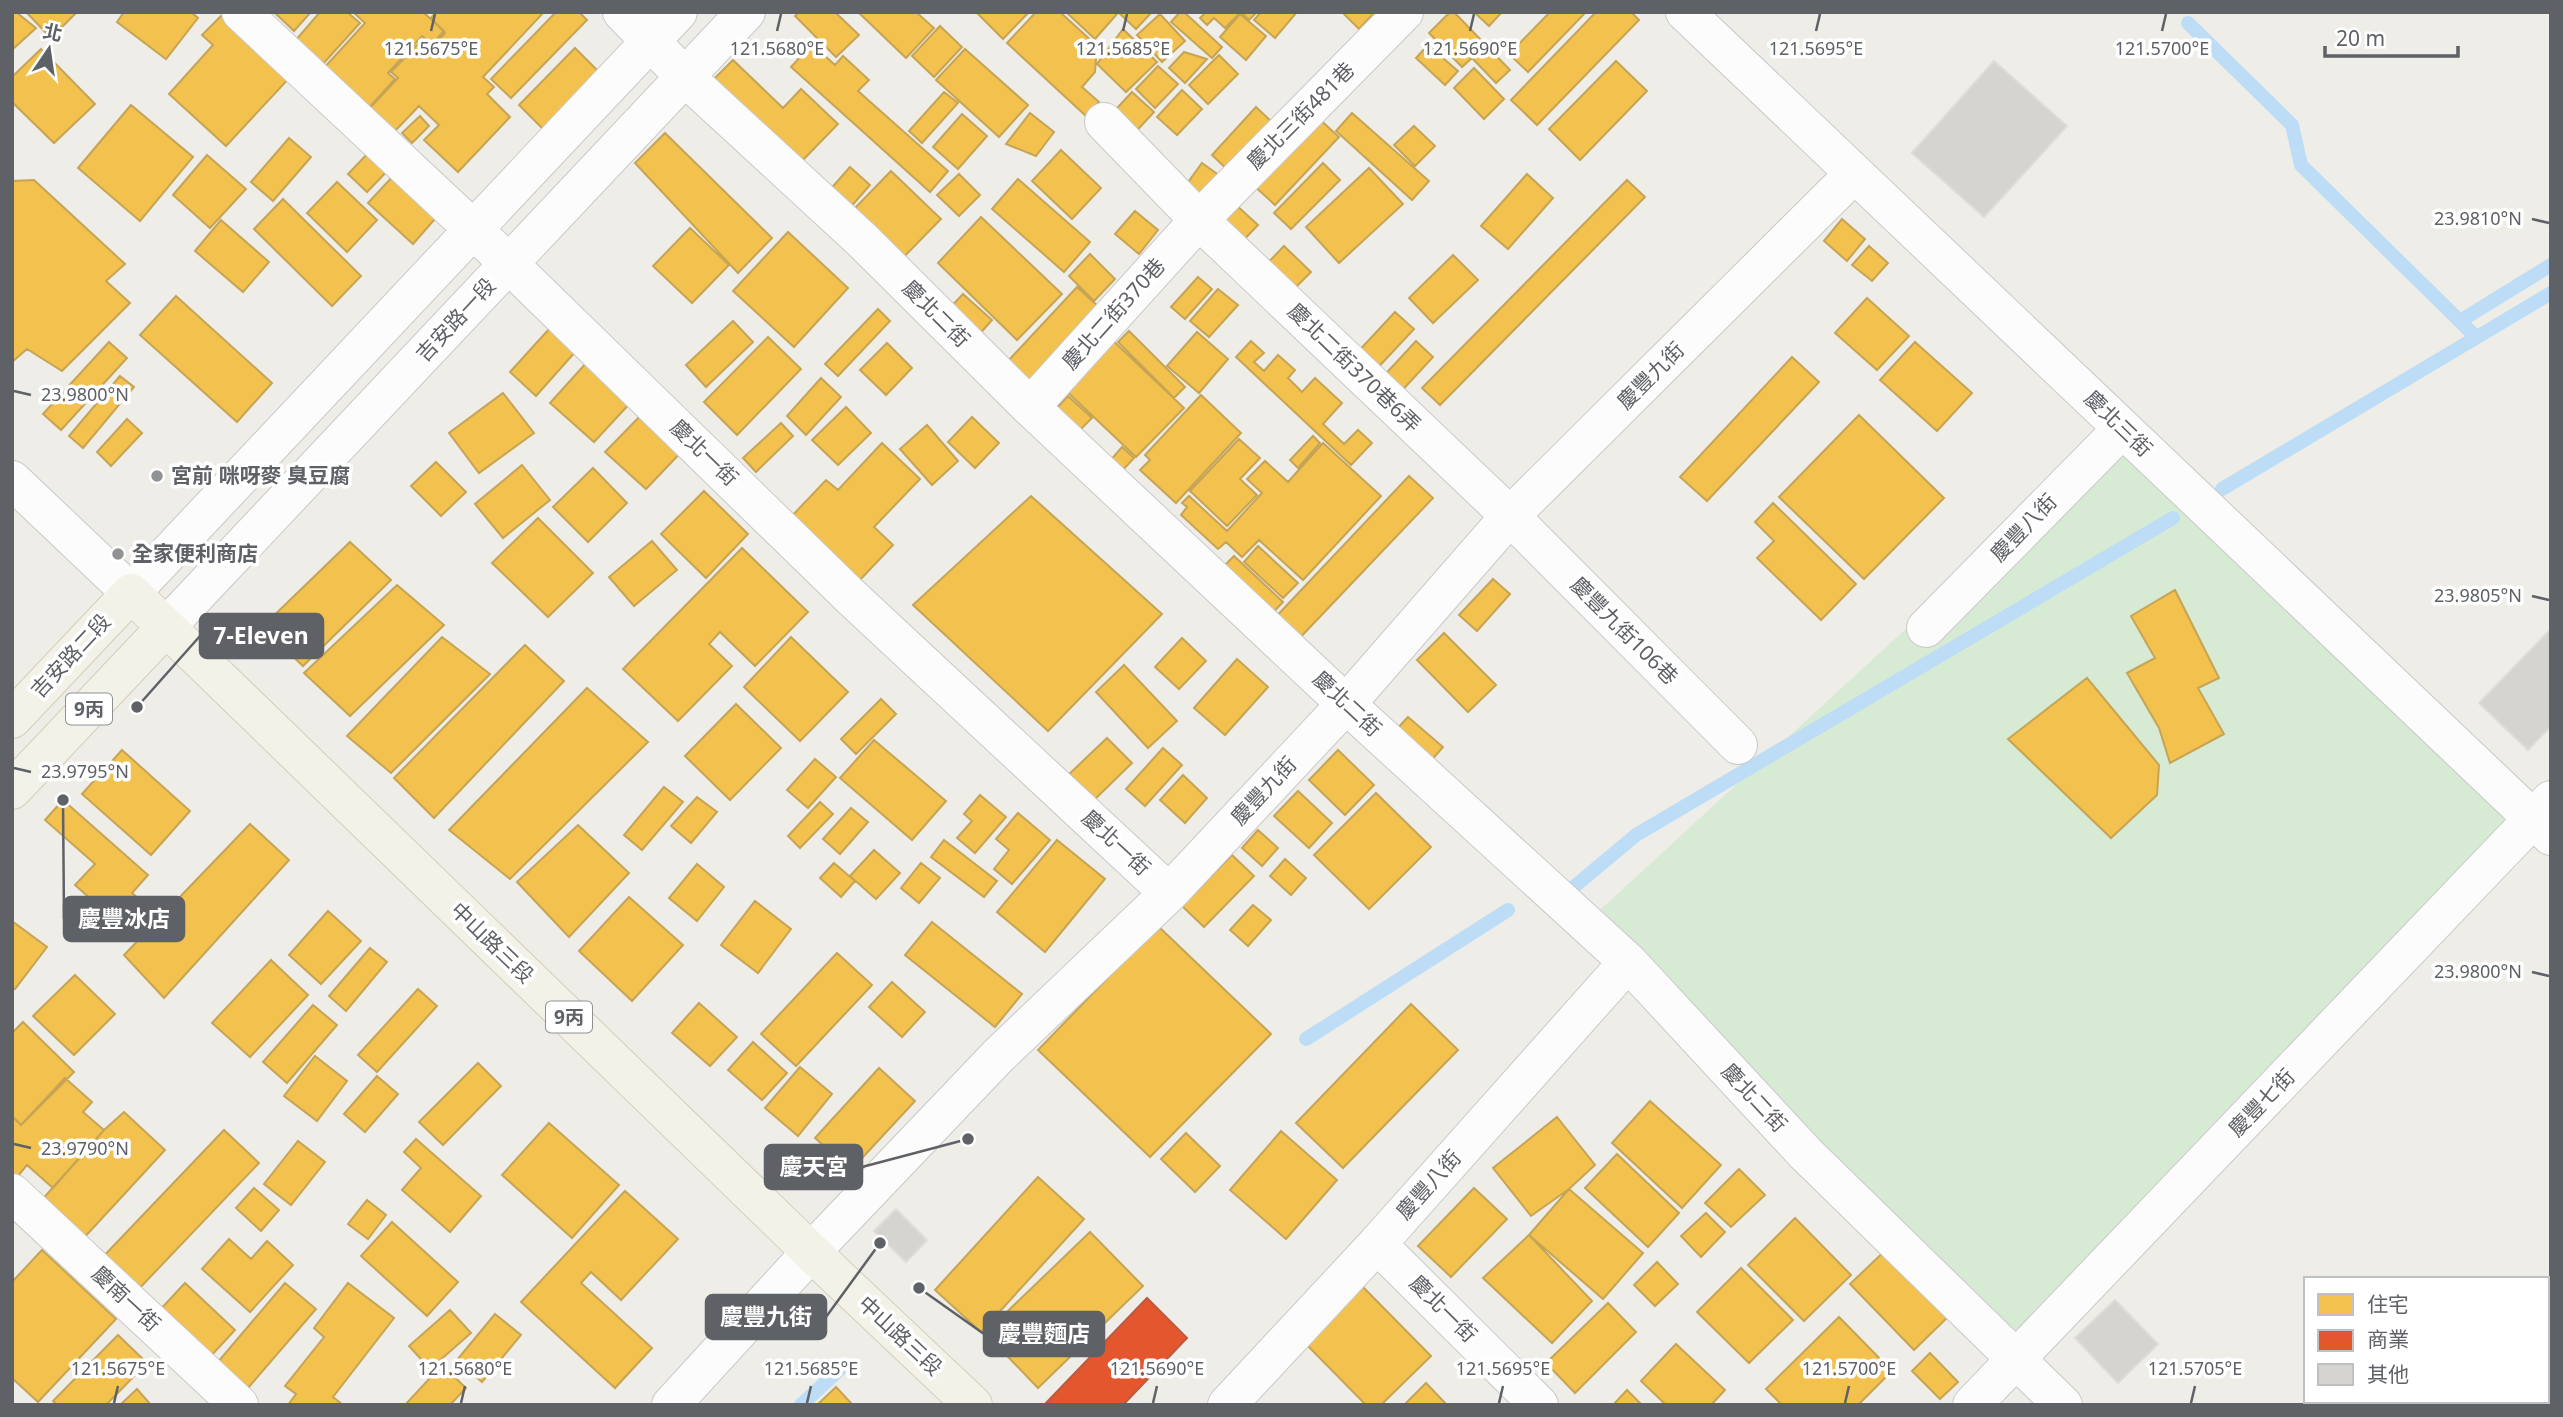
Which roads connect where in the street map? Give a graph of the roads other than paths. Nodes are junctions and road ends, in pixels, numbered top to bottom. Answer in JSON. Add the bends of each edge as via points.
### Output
{"nodes":[{"id":1,"x":241,"y":12,"type":"edge"},
{"id":2,"x":622,"y":12,"type":"edge"},
{"id":3,"x":678,"y":12,"type":"edge"},
{"id":4,"x":746,"y":12,"type":"edge"},
{"id":5,"x":1404,"y":12,"type":"edge"},
{"id":6,"x":1685,"y":12,"type":"edge"},
{"id":7,"x":651,"y":40,"type":"junction"},
{"id":8,"x":685,"y":77,"type":"junction"},
{"id":9,"x":1104,"y":122,"type":"dead end"},
{"id":10,"x":1854,"y":174,"type":"junction"},
{"id":11,"x":1199,"y":220,"type":"junction"},
{"id":12,"x":474,"y":230,"type":"junction"},
{"id":13,"x":509,"y":264,"type":"junction"},
{"id":14,"x":1030,"y":407,"type":"junction"},
{"id":15,"x":2122,"y":429,"type":"junction"},
{"id":16,"x":12,"y":480,"type":"edge"},
{"id":17,"x":1510,"y":516,"type":"junction"},
{"id":18,"x":131,"y":593,"type":"junction"},
{"id":19,"x":166,"y":627,"type":"junction"},
{"id":20,"x":1926,"y":628,"type":"dead end"},
{"id":21,"x":1346,"y":704,"type":"junction"},
{"id":22,"x":12,"y":719,"type":"edge"},
{"id":23,"x":1738,"y":745,"type":"dead end"},
{"id":24,"x":12,"y":790,"type":"edge"},
{"id":25,"x":2545,"y":818,"type":"edge"},
{"id":26,"x":1169,"y":893,"type":"junction"},
{"id":27,"x":1628,"y":962,"type":"junction"},
{"id":28,"x":12,"y":1193,"type":"edge"},
{"id":29,"x":1377,"y":1244,"type":"junction"},
{"id":30,"x":811,"y":1252,"type":"junction"},
{"id":31,"x":2015,"y":1361,"type":"junction"},
{"id":32,"x":239,"y":1405,"type":"edge"},
{"id":33,"x":671,"y":1405,"type":"edge"},
{"id":34,"x":973,"y":1405,"type":"edge"},
{"id":35,"x":1227,"y":1405,"type":"edge"},
{"id":36,"x":1539,"y":1405,"type":"edge"},
{"id":37,"x":1972,"y":1405,"type":"edge"},
{"id":38,"x":2063,"y":1405,"type":"edge"}],
"edges":[{"from":1,"to":12,"type":"street","name":"慶北一街"},
{"from":2,"to":7,"type":"street","name":"慶北二街"},
{"from":3,"to":7,"type":"street"},
{"from":4,"to":8,"type":"street","name":"吉安路一段"},
{"from":5,"to":11,"type":"street","name":"慶北三街481巷"},
{"from":6,"to":10,"type":"street","name":"慶北三街"},
{"from":7,"to":8,"type":"street","name":"慶北二街"},
{"from":7,"to":12,"type":"street"},
{"from":8,"to":13,"type":"street","name":"吉安路一段"},
{"from":8,"to":14,"type":"street","name":"慶北二街","via":[[862,240]]},
{"from":9,"to":11,"type":"street","name":"慶北二街370巷6弄"},
{"from":10,"to":15,"type":"street","name":"慶北三街"},
{"from":10,"to":17,"type":"street","name":"慶豐九街"},
{"from":11,"to":14,"type":"street","name":"慶北二街370巷"},
{"from":11,"to":17,"type":"street","name":"慶北二街370巷6弄"},
{"from":12,"to":13,"type":"street","name":"慶北一街"},
{"from":12,"to":18,"type":"street"},
{"from":13,"to":19,"type":"street","name":"吉安路一段"},
{"from":13,"to":26,"type":"street","name":"慶北一街","via":[[850,596]]},
{"from":14,"to":21,"type":"street","name":"慶北二街"},
{"from":15,"to":20,"type":"street","name":"慶豐八街"},
{"from":15,"to":25,"type":"street","name":"慶北三街"},
{"from":16,"to":18,"type":"street","name":"中山路三段"},
{"from":17,"to":21,"type":"street","name":"慶豐九街"},
{"from":17,"to":23,"type":"street","name":"慶豐九街106巷"},
{"from":18,"to":19,"type":"main road","name":"中山路三段","number":"9丙"},
{"from":18,"to":22,"type":"main road","name":"吉安路二段","number":"9丙"},
{"from":19,"to":24,"type":"main road","number":"9丙"},
{"from":19,"to":30,"type":"main road","name":"中山路三段","number":"9丙"},
{"from":21,"to":26,"type":"street","name":"慶豐九街"},
{"from":21,"to":27,"type":"street","name":"慶北二街"},
{"from":25,"to":31,"type":"street","name":"慶豐七街"},
{"from":26,"to":30,"type":"street","name":"慶豐九街","via":[[998,1056]]},
{"from":27,"to":29,"type":"street","name":"慶豐八街"},
{"from":27,"to":31,"type":"street","name":"慶北二街","via":[[1805,1153]]},
{"from":28,"to":32,"type":"street","name":"慶南一街"},
{"from":29,"to":35,"type":"street","name":"慶豐八街"},
{"from":29,"to":36,"type":"street","name":"慶北一街"},
{"from":30,"to":33,"type":"street","name":"慶豐九街"},
{"from":30,"to":34,"type":"main road","name":"中山路三段","number":"9丙"},
{"from":31,"to":37,"type":"street","name":"慶豐七街"},
{"from":31,"to":38,"type":"street","name":"慶北二街"}]}
